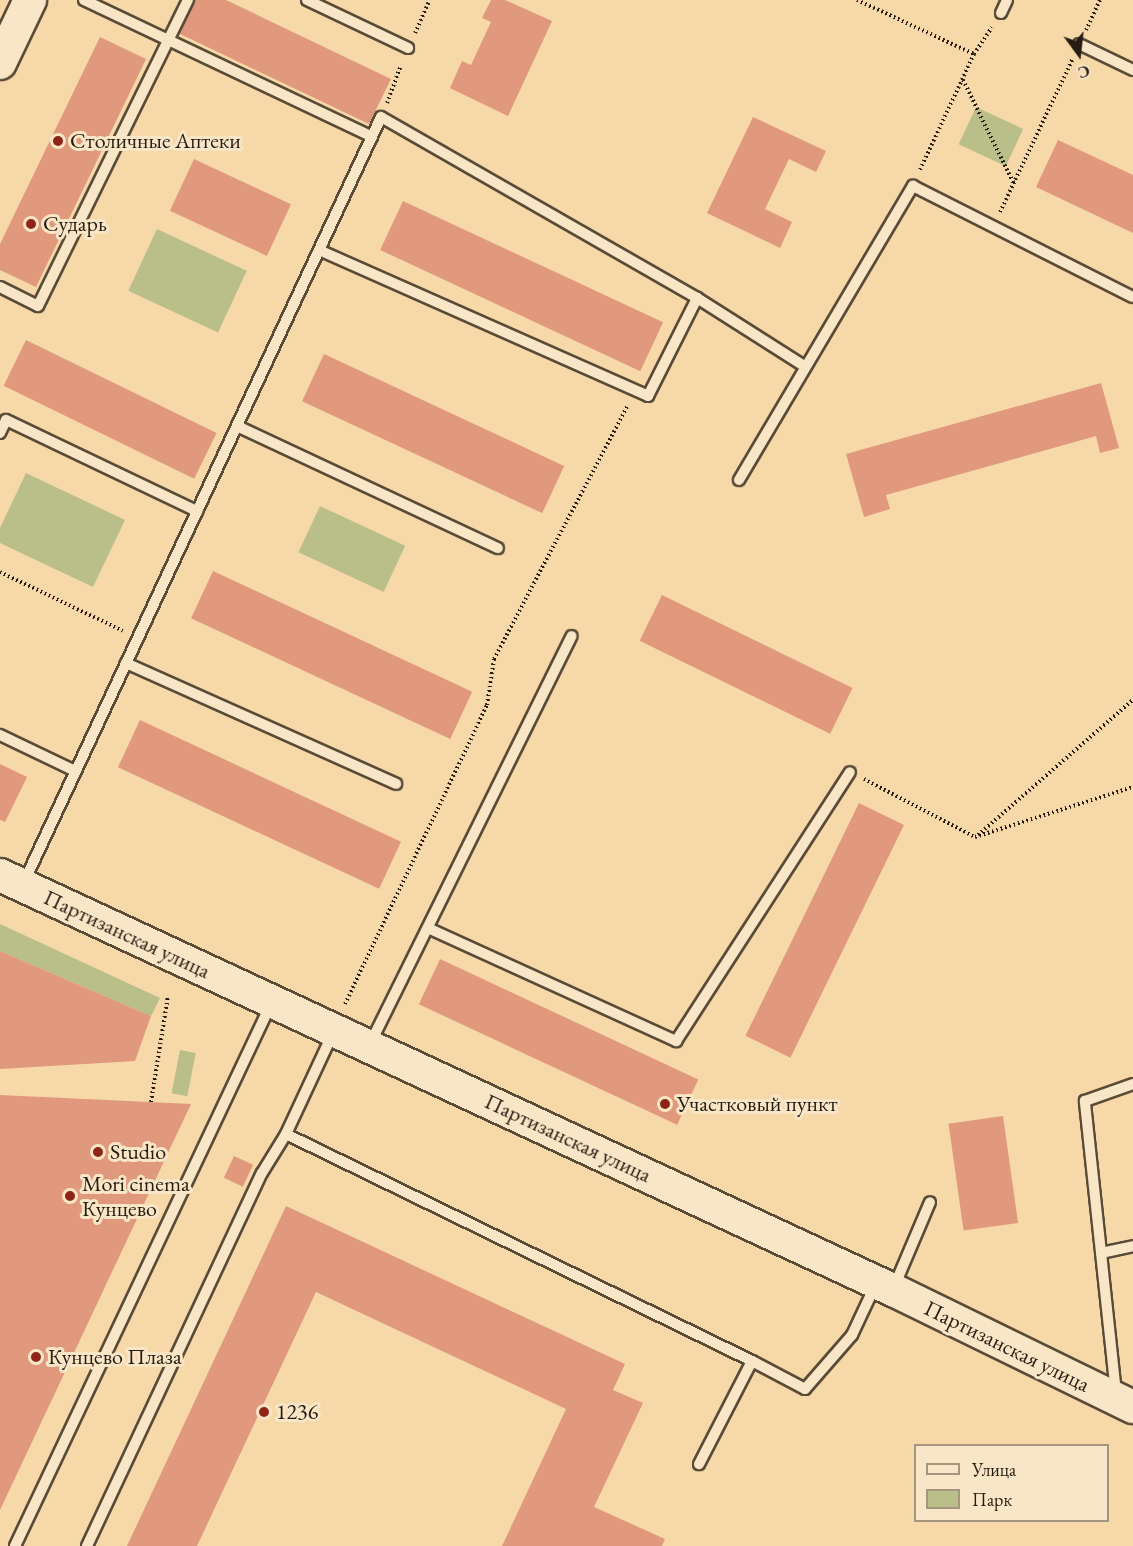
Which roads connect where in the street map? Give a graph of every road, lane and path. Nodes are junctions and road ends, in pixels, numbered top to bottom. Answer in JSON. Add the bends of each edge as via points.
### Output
{"nodes":[{"id":1,"x":30,"y":0,"type":"edge"},
{"id":2,"x":84,"y":0,"type":"edge"},
{"id":3,"x":188,"y":0,"type":"edge"},
{"id":4,"x":307,"y":0,"type":"edge"},
{"id":5,"x":857,"y":0,"type":"edge"},
{"id":6,"x":1007,"y":0,"type":"edge"},
{"id":7,"x":1100,"y":0,"type":"edge"},
{"id":8,"x":1001,"y":13,"type":"joint"},
{"id":9,"x":169,"y":40,"type":"junction"},
{"id":10,"x":1079,"y":44,"type":"junction"},
{"id":11,"x":408,"y":48,"type":"dead end"},
{"id":12,"x":974,"y":54,"type":"junction"},
{"id":13,"x":0,"y":63,"type":"edge"},
{"id":14,"x":1133,"y":70,"type":"edge"},
{"id":15,"x":963,"y":79,"type":"junction"},
{"id":16,"x":372,"y":137,"type":"junction"},
{"id":17,"x":1014,"y":184,"type":"junction"},
{"id":18,"x":913,"y":186,"type":"junction"},
{"id":19,"x":993,"y":226,"type":"junction"},
{"id":20,"x":319,"y":250,"type":"junction"},
{"id":21,"x":0,"y":287,"type":"edge"},
{"id":22,"x":1133,"y":297,"type":"edge"},
{"id":23,"x":697,"y":298,"type":"junction"},
{"id":24,"x":804,"y":366,"type":"junction"},
{"id":25,"x":635,"y":391,"type":"junction"},
{"id":26,"x":237,"y":426,"type":"junction"},
{"id":27,"x":0,"y":433,"type":"edge"},
{"id":28,"x":739,"y":480,"type":"dead end"},
{"id":29,"x":197,"y":511,"type":"junction"},
{"id":30,"x":498,"y":548,"type":"dead end"},
{"id":31,"x":0,"y":572,"type":"edge"},
{"id":32,"x":572,"y":636,"type":"dead end"},
{"id":33,"x":137,"y":638,"type":"junction"},
{"id":34,"x":126,"y":663,"type":"junction"},
{"id":35,"x":1133,"y":700,"type":"edge"},
{"id":36,"x":0,"y":735,"type":"edge"},
{"id":37,"x":75,"y":771,"type":"junction"},
{"id":38,"x":850,"y":772,"type":"joint"},
{"id":39,"x":396,"y":784,"type":"dead end"},
{"id":40,"x":1133,"y":788,"type":"edge"},
{"id":41,"x":975,"y":837,"type":"junction"},
{"id":42,"x":11,"y":880,"type":"edge"},
{"id":43,"x":428,"y":928,"type":"junction"},
{"id":44,"x":168,"y":996,"type":"dead end"},
{"id":45,"x":272,"y":1001,"type":"junction"},
{"id":46,"x":338,"y":1020,"type":"junction"},
{"id":47,"x":369,"y":1047,"type":"junction"},
{"id":48,"x":1133,"y":1084,"type":"edge"},
{"id":49,"x":151,"y":1102,"type":"dead end"},
{"id":50,"x":286,"y":1134,"type":"junction"},
{"id":51,"x":930,"y":1202,"type":"dead end"},
{"id":52,"x":1133,"y":1246,"type":"edge"},
{"id":53,"x":1101,"y":1253,"type":"junction"},
{"id":54,"x":884,"y":1287,"type":"junction"},
{"id":55,"x":752,"y":1361,"type":"junction"},
{"id":56,"x":1125,"y":1403,"type":"edge"},
{"id":57,"x":699,"y":1464,"type":"dead end"},
{"id":58,"x":15,"y":1546,"type":"edge"},
{"id":59,"x":87,"y":1546,"type":"edge"}],
"edges":[{"from":1,"to":13,"type":"street"},
{"from":2,"to":9,"type":"lane"},
{"from":3,"to":9,"type":"lane"},
{"from":4,"to":11,"type":"lane"},
{"from":5,"to":12,"type":"path"},
{"from":6,"to":8,"type":"lane"},
{"from":7,"to":10,"type":"path"},
{"from":8,"to":12,"type":"path"},
{"from":9,"to":16,"type":"lane"},
{"from":9,"to":21,"type":"lane","via":[[38,306]]},
{"from":10,"to":14,"type":"lane"},
{"from":10,"to":17,"type":"path"},
{"from":12,"to":15,"type":"path"},
{"from":15,"to":17,"type":"path"},
{"from":15,"to":18,"type":"path"},
{"from":16,"to":20,"type":"lane"},
{"from":16,"to":23,"type":"lane","via":[[381,117]]},
{"from":17,"to":19,"type":"path"},
{"from":18,"to":19,"type":"lane"},
{"from":18,"to":24,"type":"lane"},
{"from":19,"to":22,"type":"lane"},
{"from":20,"to":25,"type":"lane"},
{"from":20,"to":26,"type":"lane"},
{"from":23,"to":24,"type":"lane"},
{"from":23,"to":25,"type":"lane","via":[[648,396]]},
{"from":24,"to":28,"type":"lane"},
{"from":25,"to":46,"type":"path","via":[[494,659],[487,705]]},
{"from":26,"to":29,"type":"lane"},
{"from":26,"to":30,"type":"lane"},
{"from":27,"to":29,"type":"lane","via":[[6,420]]},
{"from":29,"to":33,"type":"lane"},
{"from":31,"to":33,"type":"path"},
{"from":32,"to":43,"type":"lane"},
{"from":33,"to":34,"type":"lane"},
{"from":34,"to":37,"type":"lane"},
{"from":34,"to":39,"type":"lane"},
{"from":35,"to":41,"type":"path"},
{"from":36,"to":37,"type":"lane"},
{"from":37,"to":42,"type":"lane"},
{"from":38,"to":41,"type":"path"},
{"from":38,"to":43,"type":"lane","via":[[676,1041]]},
{"from":40,"to":41,"type":"path"},
{"from":42,"to":45,"type":"street","name":"Партизанская улица"},
{"from":43,"to":47,"type":"lane"},
{"from":44,"to":49,"type":"path"},
{"from":45,"to":46,"type":"street","name":"Партизанская улица"},
{"from":45,"to":58,"type":"lane"},
{"from":46,"to":47,"type":"street","name":"Партизанская улица"},
{"from":46,"to":50,"type":"lane"},
{"from":47,"to":54,"type":"street","name":"Партизанская улица"},
{"from":48,"to":53,"type":"lane","via":[[1085,1101]]},
{"from":50,"to":55,"type":"lane"},
{"from":50,"to":59,"type":"lane","via":[[262,1173]]},
{"from":51,"to":54,"type":"lane"},
{"from":52,"to":53,"type":"lane"},
{"from":53,"to":56,"type":"lane"},
{"from":54,"to":55,"type":"lane","via":[[852,1335],[805,1389]]},
{"from":54,"to":56,"type":"street","name":"Партизанская улица"},
{"from":55,"to":57,"type":"lane"}]}
